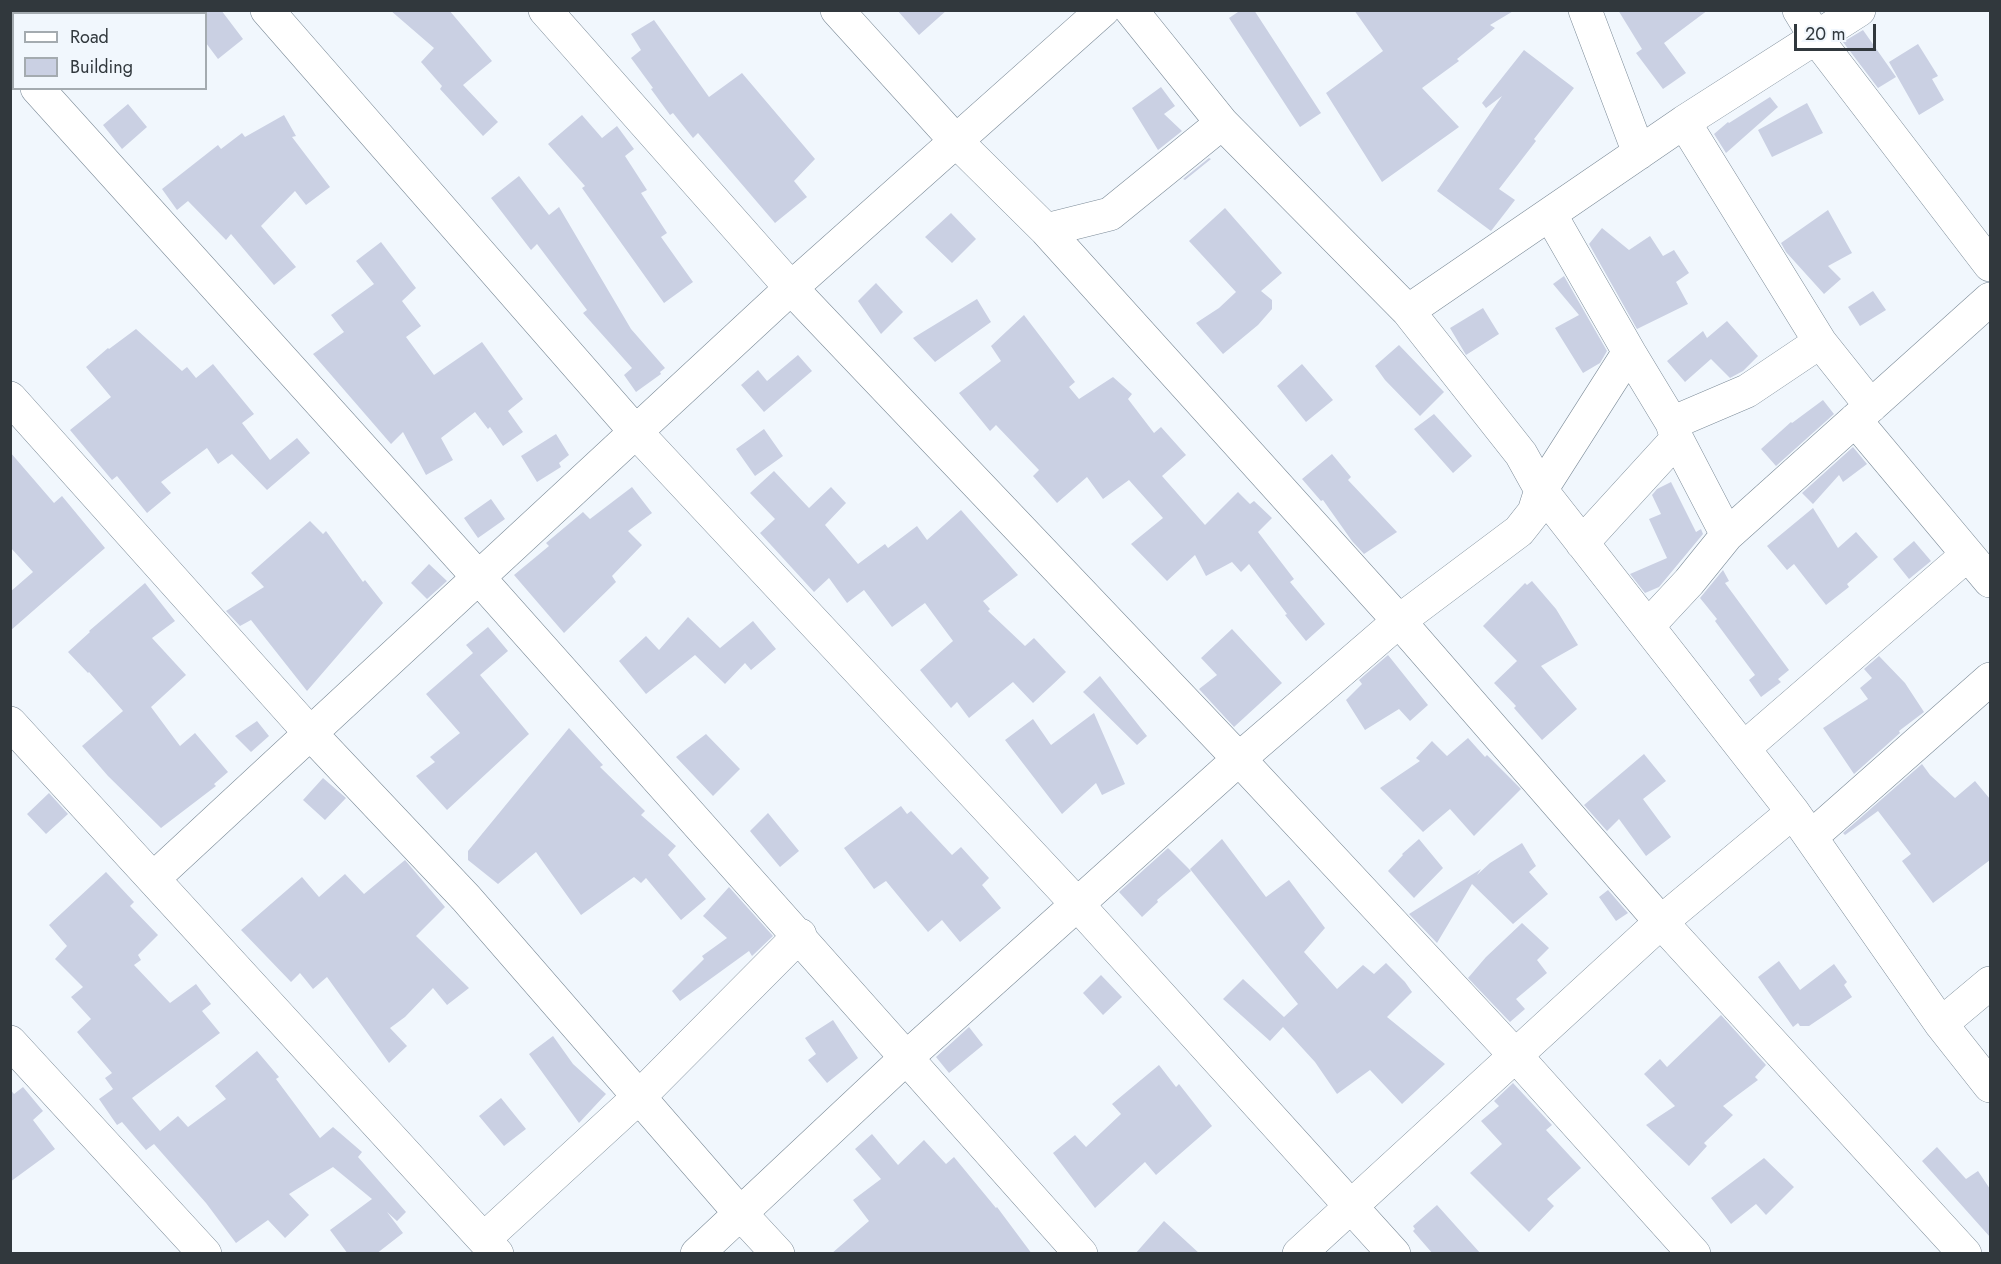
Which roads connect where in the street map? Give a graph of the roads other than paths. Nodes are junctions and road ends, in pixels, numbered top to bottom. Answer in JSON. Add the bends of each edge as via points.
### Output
{"nodes":[{"id":1,"x":267,"y":10,"type":"edge"},
{"id":2,"x":545,"y":10,"type":"edge"},
{"id":3,"x":837,"y":10,"type":"edge"},
{"id":4,"x":1585,"y":10,"type":"edge"},
{"id":5,"x":1798,"y":10,"type":"edge"},
{"id":6,"x":1859,"y":10,"type":"edge"},
{"id":7,"x":1127,"y":11,"type":"edge"},
{"id":8,"x":1816,"y":38,"type":"junction"},
{"id":9,"x":39,"y":90,"type":"edge"},
{"id":10,"x":1684,"y":122,"type":"junction"},
{"id":11,"x":1222,"y":123,"type":"junction"},
{"id":12,"x":955,"y":140,"type":"junction"},
{"id":13,"x":1639,"y":153,"type":"junction"},
{"id":14,"x":1550,"y":214,"type":"junction"},
{"id":15,"x":1046,"y":230,"type":"junction"},
{"id":16,"x":1990,"y":265,"type":"edge"},
{"id":17,"x":791,"y":288,"type":"junction"},
{"id":18,"x":1990,"y":299,"type":"edge"},
{"id":19,"x":1408,"y":311,"type":"junction"},
{"id":20,"x":1821,"y":342,"type":"junction"},
{"id":21,"x":1629,"y":352,"type":"junction"},
{"id":22,"x":10,"y":398,"type":"edge"},
{"id":23,"x":1863,"y":413,"type":"junction"},
{"id":24,"x":635,"y":431,"type":"junction"},
{"id":25,"x":1675,"y":431,"type":"junction"},
{"id":26,"x":1541,"y":490,"type":"junction"},
{"id":27,"x":1727,"y":535,"type":"junction"},
{"id":28,"x":1582,"y":543,"type":"junction"},
{"id":29,"x":1967,"y":555,"type":"junction"},
{"id":30,"x":479,"y":578,"type":"junction"},
{"id":31,"x":1990,"y":582,"type":"edge"},
{"id":32,"x":1399,"y":621,"type":"junction"},
{"id":33,"x":1648,"y":626,"type":"junction"},
{"id":34,"x":1990,"y":679,"type":"edge"},
{"id":35,"x":10,"y":723,"type":"edge"},
{"id":36,"x":311,"y":734,"type":"junction"},
{"id":37,"x":1744,"y":748,"type":"junction"},
{"id":38,"x":1239,"y":759,"type":"junction"},
{"id":39,"x":1802,"y":824,"type":"junction"},
{"id":40,"x":154,"y":878,"type":"junction"},
{"id":41,"x":1078,"y":904,"type":"junction"},
{"id":42,"x":1661,"y":921,"type":"junction"},
{"id":43,"x":800,"y":935,"type":"junction"},
{"id":44,"x":1990,"y":983,"type":"edge"},
{"id":45,"x":1941,"y":1024,"type":"junction"},
{"id":46,"x":10,"y":1042,"type":"edge"},
{"id":47,"x":1515,"y":1055,"type":"junction"},
{"id":48,"x":906,"y":1058,"type":"junction"},
{"id":49,"x":1990,"y":1086,"type":"edge"},
{"id":50,"x":640,"y":1096,"type":"junction"},
{"id":51,"x":1351,"y":1207,"type":"junction"},
{"id":52,"x":740,"y":1213,"type":"junction"},
{"id":53,"x":490,"y":1246,"type":"edge"},
{"id":54,"x":205,"y":1254,"type":"edge"},
{"id":55,"x":698,"y":1254,"type":"edge"},
{"id":56,"x":778,"y":1254,"type":"edge"},
{"id":57,"x":1081,"y":1254,"type":"edge"},
{"id":58,"x":1299,"y":1254,"type":"edge"},
{"id":59,"x":1394,"y":1254,"type":"edge"},
{"id":60,"x":1694,"y":1254,"type":"edge"},
{"id":61,"x":1965,"y":1254,"type":"edge"}],
"edges":[{"from":1,"to":24,"type":"street"},
{"from":2,"to":17,"type":"street"},
{"from":3,"to":12,"type":"street"},
{"from":4,"to":13,"type":"street"},
{"from":5,"to":8,"type":"street"},
{"from":6,"to":8,"type":"street"},
{"from":7,"to":11,"type":"street"},
{"from":7,"to":12,"type":"street"},
{"from":8,"to":10,"type":"street"},
{"from":8,"to":16,"type":"street"},
{"from":9,"to":30,"type":"street"},
{"from":10,"to":13,"type":"street"},
{"from":10,"to":20,"type":"street"},
{"from":11,"to":15,"type":"street","via":[[1110,214]]},
{"from":11,"to":19,"type":"street"},
{"from":12,"to":15,"type":"street"},
{"from":12,"to":17,"type":"street"},
{"from":13,"to":14,"type":"street"},
{"from":14,"to":19,"type":"street"},
{"from":14,"to":21,"type":"street"},
{"from":15,"to":32,"type":"street"},
{"from":17,"to":24,"type":"street"},
{"from":17,"to":38,"type":"street"},
{"from":18,"to":23,"type":"street"},
{"from":19,"to":26,"type":"street","via":[[1521,454]]},
{"from":20,"to":23,"type":"street"},
{"from":20,"to":25,"type":"street","via":[[1747,391]]},
{"from":21,"to":25,"type":"street"},
{"from":21,"to":26,"type":"street"},
{"from":22,"to":36,"type":"street"},
{"from":23,"to":27,"type":"street"},
{"from":23,"to":29,"type":"street"},
{"from":24,"to":30,"type":"street"},
{"from":24,"to":41,"type":"street"},
{"from":25,"to":27,"type":"street"},
{"from":25,"to":28,"type":"street"},
{"from":26,"to":28,"type":"street"},
{"from":26,"to":32,"type":"street","via":[[1534,512],[1519,531]]},
{"from":27,"to":33,"type":"street"},
{"from":28,"to":33,"type":"street"},
{"from":29,"to":31,"type":"street"},
{"from":29,"to":37,"type":"street"},
{"from":30,"to":36,"type":"street"},
{"from":30,"to":43,"type":"street"},
{"from":32,"to":38,"type":"street"},
{"from":32,"to":42,"type":"street"},
{"from":33,"to":37,"type":"street"},
{"from":34,"to":39,"type":"street"},
{"from":35,"to":40,"type":"street"},
{"from":36,"to":40,"type":"street"},
{"from":36,"to":50,"type":"street","via":[[466,898]]},
{"from":37,"to":39,"type":"street"},
{"from":38,"to":41,"type":"street"},
{"from":38,"to":47,"type":"street"},
{"from":39,"to":42,"type":"street"},
{"from":39,"to":45,"type":"street"},
{"from":40,"to":53,"type":"street"},
{"from":41,"to":48,"type":"street"},
{"from":41,"to":51,"type":"street"},
{"from":42,"to":47,"type":"street"},
{"from":42,"to":61,"type":"street"},
{"from":43,"to":48,"type":"street"},
{"from":43,"to":50,"type":"street"},
{"from":44,"to":45,"type":"street"},
{"from":45,"to":49,"type":"street"},
{"from":46,"to":54,"type":"street"},
{"from":47,"to":51,"type":"street"},
{"from":47,"to":60,"type":"street"},
{"from":48,"to":52,"type":"street"},
{"from":48,"to":57,"type":"street"},
{"from":50,"to":52,"type":"street"},
{"from":50,"to":53,"type":"street"},
{"from":51,"to":58,"type":"street"},
{"from":51,"to":59,"type":"street"},
{"from":52,"to":55,"type":"street"},
{"from":52,"to":56,"type":"street"}]}
